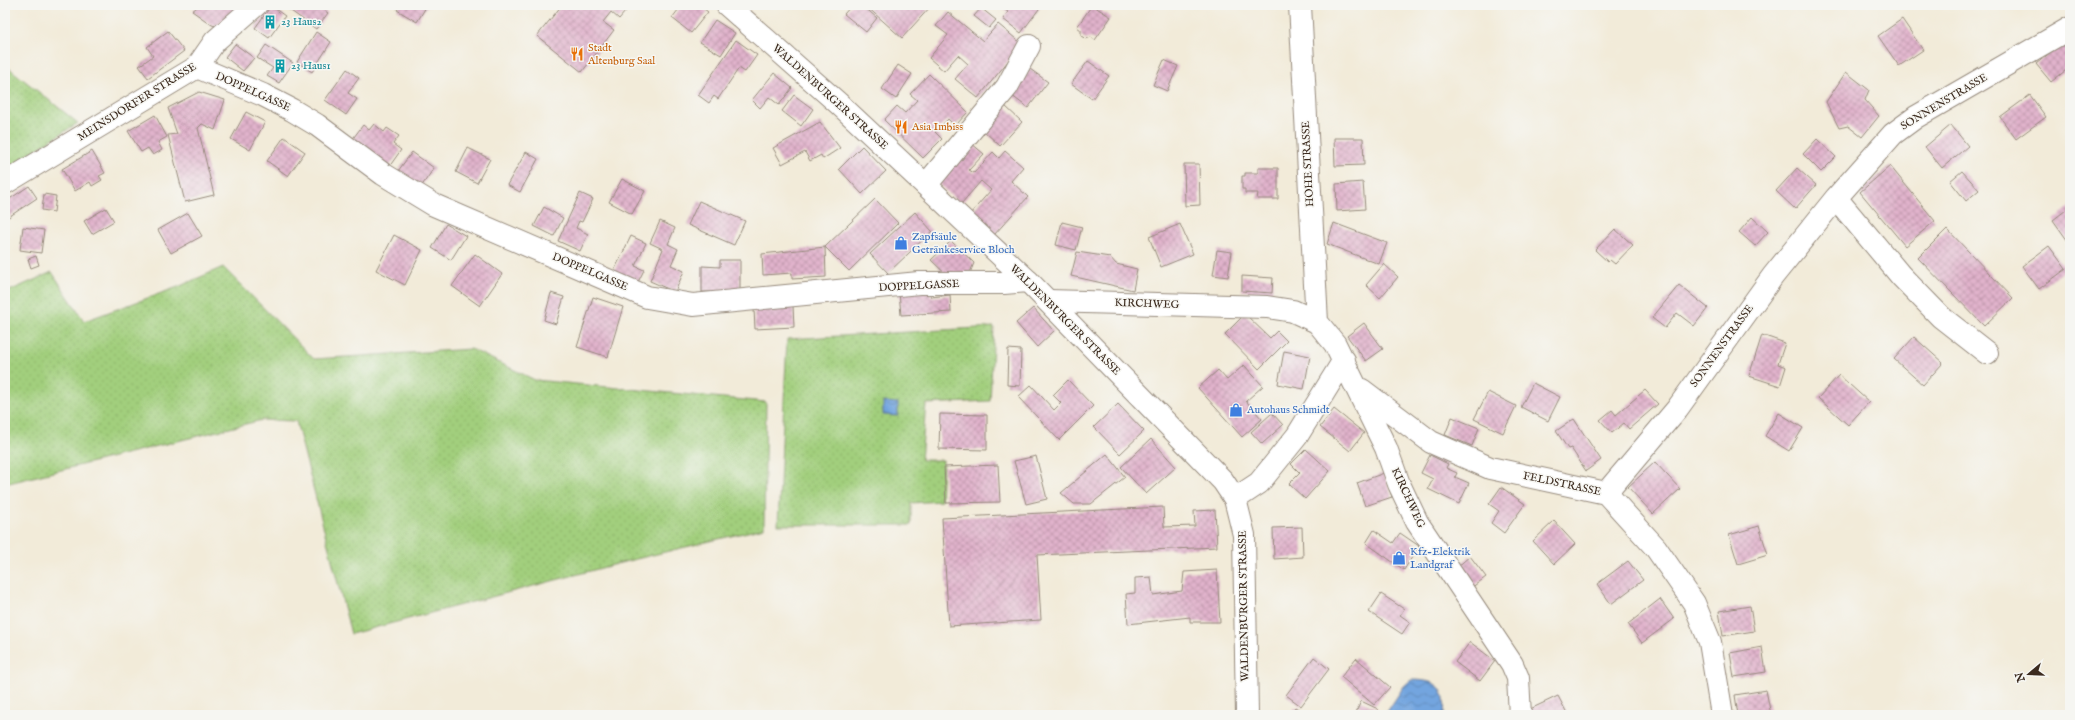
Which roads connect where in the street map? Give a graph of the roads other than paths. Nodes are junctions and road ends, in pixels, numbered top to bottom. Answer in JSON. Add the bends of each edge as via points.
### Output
{"nodes":[{"id":1,"x":256,"y":5,"type":"edge"},
{"id":2,"x":727,"y":5,"type":"edge"},
{"id":3,"x":1300,"y":5,"type":"edge"},
{"id":4,"x":2070,"y":28,"type":"edge"},
{"id":5,"x":1029,"y":46,"type":"dead end"},
{"id":6,"x":197,"y":67,"type":"junction"},
{"id":7,"x":5,"y":183,"type":"edge"},
{"id":8,"x":926,"y":185,"type":"junction"},
{"id":9,"x":1836,"y":198,"type":"junction"},
{"id":10,"x":1028,"y":281,"type":"junction"},
{"id":11,"x":1048,"y":301,"type":"junction"},
{"id":12,"x":1317,"y":322,"type":"junction"},
{"id":13,"x":1987,"y":353,"type":"dead end"},
{"id":14,"x":1344,"y":360,"type":"junction"},
{"id":15,"x":1357,"y":387,"type":"junction"},
{"id":16,"x":1606,"y":493,"type":"junction"},
{"id":17,"x":1235,"y":499,"type":"junction"},
{"id":18,"x":1247,"y":715,"type":"edge"},
{"id":19,"x":1520,"y":715,"type":"edge"},
{"id":20,"x":1722,"y":715,"type":"edge"}],
"edges":[{"from":1,"to":6,"type":"street","name":"MEINSDORFER STRASSE","via":[[215,41]]},
{"from":2,"to":8,"type":"street","name":"WALDENBURGER STRASSE"},
{"from":3,"to":12,"type":"street","name":"HOHE STRASSE"},
{"from":4,"to":9,"type":"street","name":"SONNENSTRASSE","via":[[1916,117],[1893,134]]},
{"from":5,"to":8,"type":"street","via":[[1007,87]]},
{"from":6,"to":7,"type":"street","name":"MEINSDORFER STRASSE"},
{"from":6,"to":10,"type":"street","name":"DOPPELGASSE","via":[[263,94],[292,110],[383,174],[434,205],[647,297],[693,305],[919,283]]},
{"from":8,"to":10,"type":"street","name":"WALDENBURGER STRASSE"},
{"from":9,"to":13,"type":"street","via":[[1926,302]]},
{"from":9,"to":16,"type":"street","name":"SONNENSTRASSE","via":[[1773,276],[1677,409]]},
{"from":10,"to":11,"type":"street","name":"WALDENBURGER STRASSE"},
{"from":11,"to":12,"type":"street","name":"KIRCHWEG","via":[[1267,307],[1293,311]]},
{"from":11,"to":17,"type":"street","name":"WALDENBURGER STRASSE","via":[[1223,481]]},
{"from":12,"to":14,"type":"street","name":"KIRCHWEG"},
{"from":14,"to":15,"type":"street","name":"KIRCHWEG"},
{"from":14,"to":17,"type":"street","via":[[1298,436],[1259,483]]},
{"from":15,"to":16,"type":"street","name":"FELDSTRASSE","via":[[1431,442],[1490,468]]},
{"from":15,"to":19,"type":"street","name":"KIRCHWEG","via":[[1417,522],[1512,664],[1518,678]]},
{"from":16,"to":20,"type":"street","name":"FELDSTRASSE","via":[[1656,548],[1694,603],[1710,642]]},
{"from":17,"to":18,"type":"street","name":"WALDENBURGER STRASSE","via":[[1244,535]]}]}
